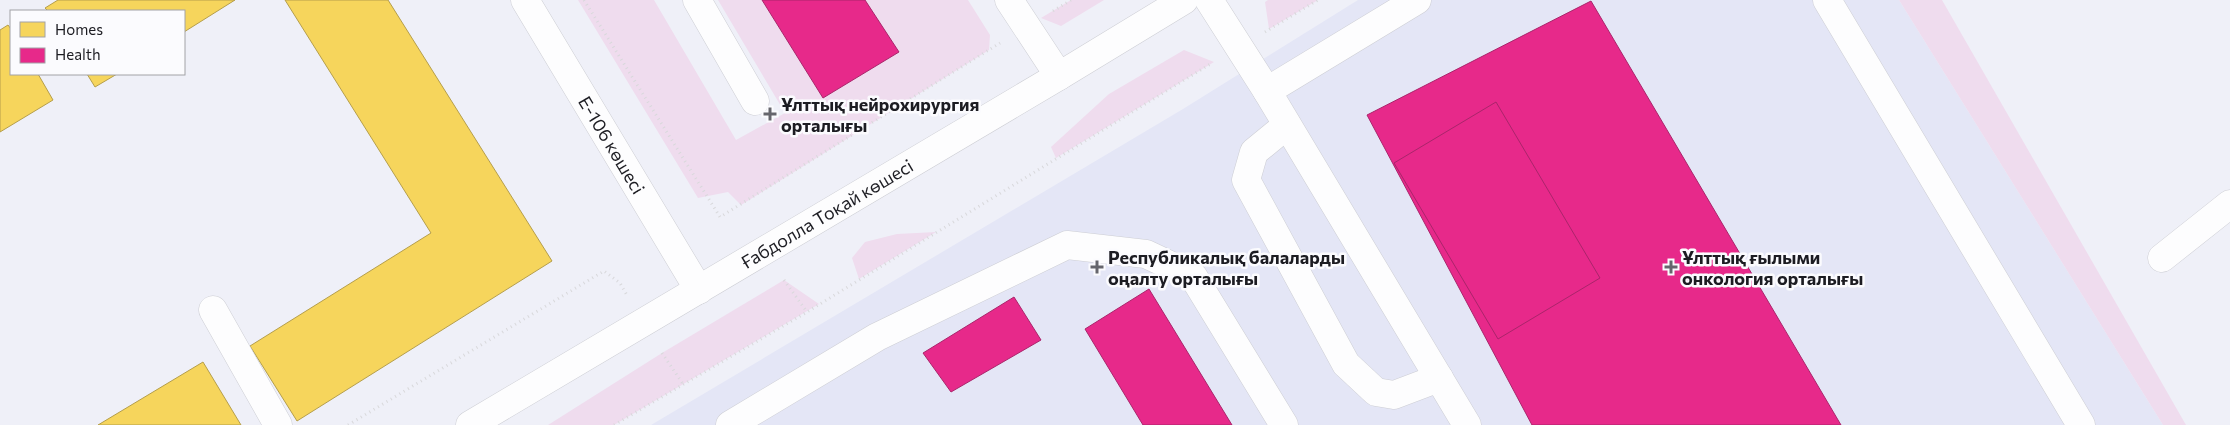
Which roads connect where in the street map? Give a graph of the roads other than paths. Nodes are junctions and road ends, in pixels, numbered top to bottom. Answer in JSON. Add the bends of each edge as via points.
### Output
{"nodes":[{"id":1,"x":525,"y":0,"type":"edge"},
{"id":2,"x":698,"y":0,"type":"edge"},
{"id":3,"x":1009,"y":0,"type":"edge"},
{"id":4,"x":1184,"y":0,"type":"edge"},
{"id":5,"x":1208,"y":0,"type":"edge"},
{"id":6,"x":1417,"y":0,"type":"edge"},
{"id":7,"x":1827,"y":0,"type":"edge"},
{"id":8,"x":1059,"y":76,"type":"junction"},
{"id":9,"x":1267,"y":91,"type":"junction"},
{"id":10,"x":755,"y":101,"type":"dead end"},
{"id":11,"x":1287,"y":125,"type":"junction"},
{"id":12,"x":2230,"y":204,"type":"edge"},
{"id":13,"x":2162,"y":258,"type":"dead end"},
{"id":14,"x":699,"y":290,"type":"junction"},
{"id":15,"x":213,"y":310,"type":"dead end"},
{"id":16,"x":1439,"y":378,"type":"junction"},
{"id":17,"x":278,"y":425,"type":"edge"},
{"id":18,"x":470,"y":425,"type":"edge"},
{"id":19,"x":730,"y":425,"type":"edge"},
{"id":20,"x":1284,"y":425,"type":"edge"},
{"id":21,"x":1467,"y":425,"type":"edge"},
{"id":22,"x":2081,"y":425,"type":"edge"}],
"edges":[{"from":1,"to":14,"type":"street","name":"Е-106 көшесі"},
{"from":2,"to":10,"type":"street"},
{"from":3,"to":8,"type":"street"},
{"from":4,"to":8,"type":"street","name":"Ғабдолла Тоқай көшесі"},
{"from":5,"to":9,"type":"street"},
{"from":6,"to":9,"type":"street"},
{"from":7,"to":22,"type":"street"},
{"from":8,"to":14,"type":"street","name":"Ғабдолла Тоқай көшесі"},
{"from":9,"to":11,"type":"street"},
{"from":11,"to":16,"type":"street"},
{"from":11,"to":16,"type":"street","via":[[1254,152],[1246,180],[1346,364],[1376,392],[1394,395]]},
{"from":12,"to":13,"type":"street"},
{"from":14,"to":18,"type":"street","name":"Ғабдолла Тоқай көшесі"},
{"from":15,"to":17,"type":"street"},
{"from":16,"to":21,"type":"street"},
{"from":19,"to":20,"type":"street","via":[[877,337],[1067,245],[1146,254],[1193,276]]}]}
